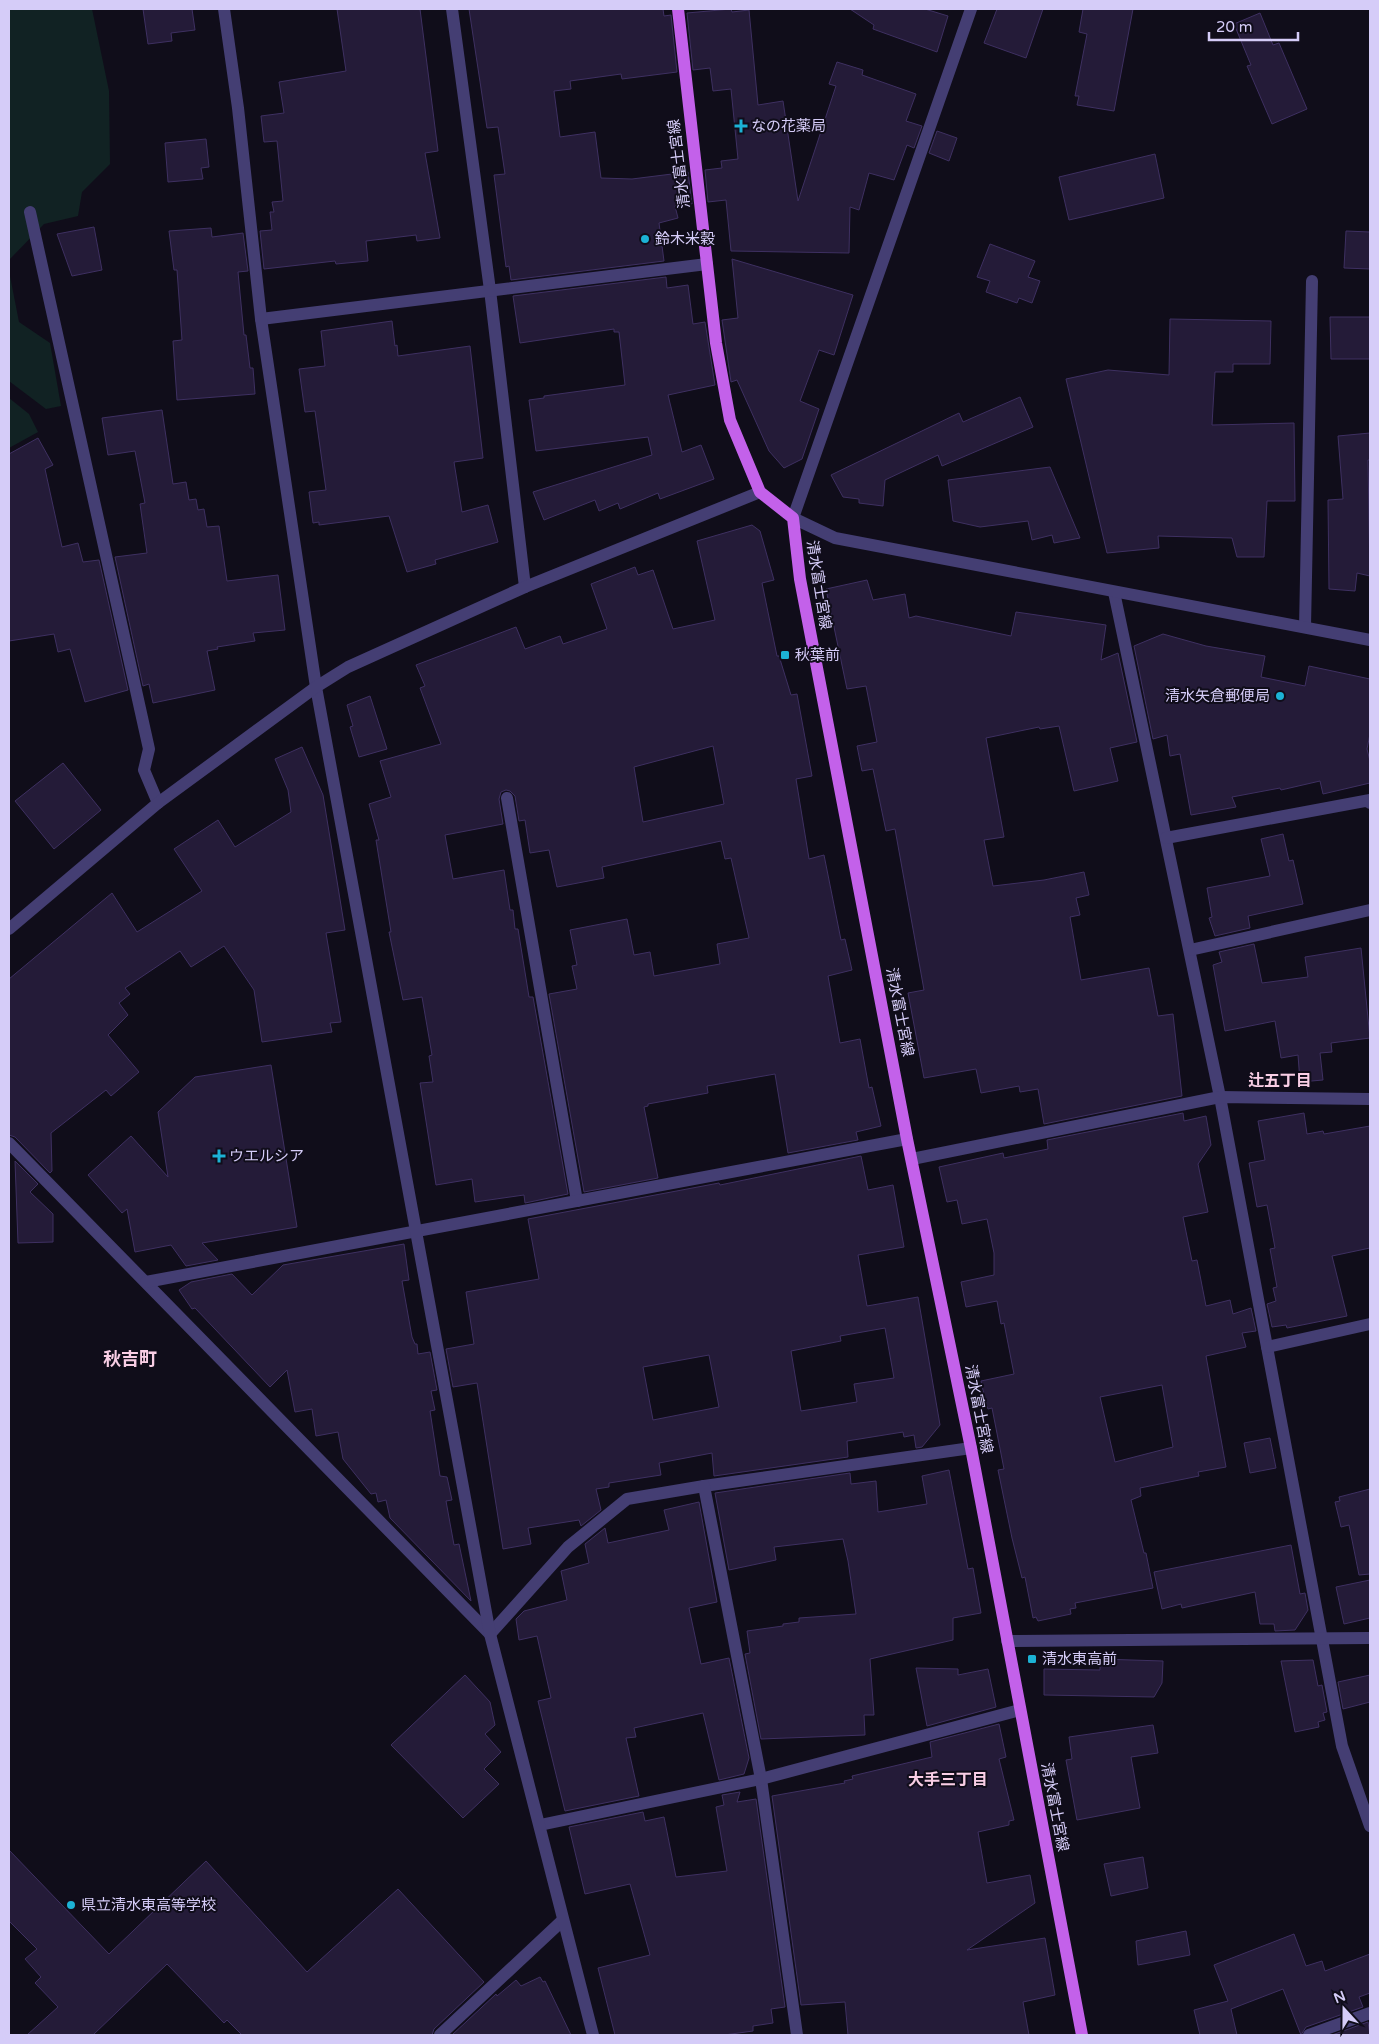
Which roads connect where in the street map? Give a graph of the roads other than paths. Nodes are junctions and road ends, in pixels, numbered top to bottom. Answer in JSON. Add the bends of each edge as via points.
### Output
{"nodes":[{"id":1,"x":224,"y":9,"type":"edge"},
{"id":2,"x":452,"y":9,"type":"edge"},
{"id":3,"x":678,"y":9,"type":"edge"},
{"id":4,"x":971,"y":9,"type":"edge"},
{"id":5,"x":30,"y":212,"type":"dead end"},
{"id":6,"x":707,"y":264,"type":"junction"},
{"id":7,"x":1312,"y":280,"type":"dead end"},
{"id":8,"x":490,"y":290,"type":"junction"},
{"id":9,"x":261,"y":318,"type":"junction"},
{"id":10,"x":760,"y":492,"type":"junction"},
{"id":11,"x":793,"y":518,"type":"junction"},
{"id":12,"x":525,"y":587,"type":"junction"},
{"id":13,"x":1114,"y":592,"type":"junction"},
{"id":14,"x":1305,"y":627,"type":"junction"},
{"id":15,"x":1370,"y":640,"type":"edge"},
{"id":16,"x":316,"y":687,"type":"junction"},
{"id":17,"x":507,"y":798,"type":"dead end"},
{"id":18,"x":158,"y":803,"type":"junction"},
{"id":19,"x":1370,"y":803,"type":"edge"},
{"id":20,"x":1166,"y":838,"type":"junction"},
{"id":21,"x":1370,"y":910,"type":"edge"},
{"id":22,"x":9,"y":929,"type":"edge"},
{"id":23,"x":1190,"y":950,"type":"junction"},
{"id":24,"x":1220,"y":1097,"type":"junction"},
{"id":25,"x":1370,"y":1100,"type":"edge"},
{"id":26,"x":907,"y":1139,"type":"junction"},
{"id":27,"x":9,"y":1142,"type":"edge"},
{"id":28,"x":912,"y":1159,"type":"junction"},
{"id":29,"x":577,"y":1201,"type":"junction"},
{"id":30,"x":416,"y":1231,"type":"junction"},
{"id":31,"x":146,"y":1282,"type":"junction"},
{"id":32,"x":1370,"y":1324,"type":"edge"},
{"id":33,"x":1267,"y":1347,"type":"junction"},
{"id":34,"x":971,"y":1448,"type":"junction"},
{"id":35,"x":704,"y":1486,"type":"junction"},
{"id":36,"x":490,"y":1634,"type":"junction"},
{"id":37,"x":1323,"y":1637,"type":"junction"},
{"id":38,"x":1370,"y":1638,"type":"edge"},
{"id":39,"x":1007,"y":1641,"type":"junction"},
{"id":40,"x":1020,"y":1710,"type":"junction"},
{"id":41,"x":761,"y":1779,"type":"junction"},
{"id":42,"x":540,"y":1825,"type":"junction"},
{"id":43,"x":1370,"y":1826,"type":"edge"},
{"id":44,"x":563,"y":1920,"type":"junction"},
{"id":45,"x":1370,"y":2013,"type":"edge"},
{"id":46,"x":440,"y":2035,"type":"edge"},
{"id":47,"x":593,"y":2035,"type":"edge"},
{"id":48,"x":797,"y":2035,"type":"edge"},
{"id":49,"x":1082,"y":2035,"type":"edge"},
{"id":50,"x":1309,"y":2035,"type":"edge"}],
"edges":[{"from":1,"to":9,"type":"street"},
{"from":2,"to":8,"type":"street"},
{"from":3,"to":6,"type":"main road","name":"清水富士宮線"},
{"from":4,"to":11,"type":"street"},
{"from":5,"to":18,"type":"street","via":[[149,749],[144,770]]},
{"from":6,"to":8,"type":"street"},
{"from":6,"to":10,"type":"main road","name":"清水富士宮線","via":[[716,344],[730,420]]},
{"from":7,"to":14,"type":"street"},
{"from":8,"to":9,"type":"street"},
{"from":8,"to":12,"type":"street"},
{"from":9,"to":16,"type":"street"},
{"from":10,"to":11,"type":"main road","name":"清水富士宮線"},
{"from":10,"to":12,"type":"street"},
{"from":11,"to":13,"type":"street","via":[[835,538]]},
{"from":11,"to":26,"type":"main road","name":"清水富士宮線","via":[[800,579]]},
{"from":12,"to":16,"type":"street","via":[[348,667]]},
{"from":13,"to":14,"type":"street"},
{"from":13,"to":20,"type":"street"},
{"from":14,"to":15,"type":"street"},
{"from":16,"to":18,"type":"street"},
{"from":16,"to":30,"type":"street"},
{"from":17,"to":29,"type":"street"},
{"from":18,"to":22,"type":"street"},
{"from":19,"to":20,"type":"street","via":[[1370,800]]},
{"from":20,"to":23,"type":"street"},
{"from":21,"to":23,"type":"street"},
{"from":23,"to":24,"type":"street"},
{"from":24,"to":25,"type":"street"},
{"from":24,"to":28,"type":"street"},
{"from":24,"to":33,"type":"street"},
{"from":26,"to":28,"type":"main road","name":"清水富士宮線"},
{"from":26,"to":29,"type":"street"},
{"from":27,"to":31,"type":"street"},
{"from":28,"to":34,"type":"main road","name":"清水富士宮線"},
{"from":29,"to":30,"type":"street"},
{"from":30,"to":31,"type":"street"},
{"from":30,"to":36,"type":"street"},
{"from":31,"to":36,"type":"street"},
{"from":32,"to":33,"type":"street"},
{"from":33,"to":37,"type":"street"},
{"from":34,"to":35,"type":"street"},
{"from":34,"to":39,"type":"main road","name":"清水富士宮線"},
{"from":35,"to":36,"type":"street","via":[[628,1500],[568,1546]]},
{"from":35,"to":41,"type":"street"},
{"from":36,"to":42,"type":"street"},
{"from":37,"to":38,"type":"street"},
{"from":37,"to":39,"type":"street"},
{"from":37,"to":43,"type":"street","via":[[1342,1746]]},
{"from":39,"to":40,"type":"main road","name":"清水富士宮線"},
{"from":40,"to":41,"type":"street"},
{"from":40,"to":49,"type":"main road","name":"清水富士宮線"},
{"from":41,"to":42,"type":"street"},
{"from":41,"to":48,"type":"street"},
{"from":42,"to":44,"type":"street"},
{"from":44,"to":46,"type":"street"},
{"from":44,"to":47,"type":"street"},
{"from":45,"to":50,"type":"street"}]}
